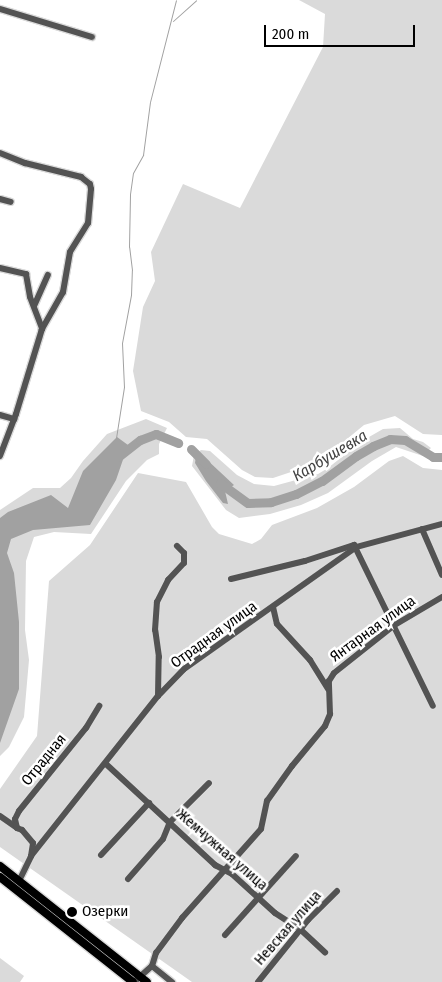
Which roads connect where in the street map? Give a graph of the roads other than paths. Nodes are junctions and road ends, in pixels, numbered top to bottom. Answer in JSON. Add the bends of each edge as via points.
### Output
{"nodes":[{"id":1,"x":0,"y":9,"type":"edge"},
{"id":2,"x":92,"y":37,"type":"dead end"},
{"id":3,"x":0,"y":153,"type":"edge"},
{"id":4,"x":0,"y":199,"type":"edge"},
{"id":5,"x":11,"y":202,"type":"dead end"},
{"id":6,"x":0,"y":268,"type":"edge"},
{"id":7,"x":48,"y":275,"type":"dead end"},
{"id":8,"x":34,"y":306,"type":"junction"},
{"id":9,"x":42,"y":329,"type":"junction"},
{"id":10,"x":0,"y":416,"type":"edge"},
{"id":11,"x":14,"y":420,"type":"junction"},
{"id":12,"x":0,"y":456,"type":"edge"},
{"id":13,"x":442,"y":524,"type":"edge"},
{"id":14,"x":422,"y":529,"type":"junction"},
{"id":15,"x":178,"y":546,"type":"dead end"},
{"id":16,"x":356,"y":548,"type":"junction"},
{"id":17,"x":442,"y":575,"type":"edge"},
{"id":18,"x":231,"y":579,"type":"dead end"},
{"id":19,"x":442,"y":597,"type":"edge"},
{"id":20,"x":273,"y":607,"type":"junction"},
{"id":21,"x":393,"y":626,"type":"junction"},
{"id":22,"x":328,"y":689,"type":"junction"},
{"id":23,"x":158,"y":696,"type":"junction"},
{"id":24,"x":99,"y":706,"type":"dead end"},
{"id":25,"x":433,"y":706,"type":"dead end"},
{"id":26,"x":106,"y":764,"type":"junction"},
{"id":27,"x":209,"y":783,"type":"dead end"},
{"id":28,"x":149,"y":803,"type":"junction"},
{"id":29,"x":0,"y":816,"type":"edge"},
{"id":30,"x":170,"y":822,"type":"junction"},
{"id":31,"x":17,"y":828,"type":"junction"},
{"id":32,"x":101,"y":854,"type":"dead end"},
{"id":33,"x":31,"y":856,"type":"junction"},
{"id":34,"x":296,"y":856,"type":"dead end"},
{"id":35,"x":0,"y":866,"type":"edge"},
{"id":36,"x":225,"y":869,"type":"junction"},
{"id":37,"x":0,"y":877,"type":"edge"},
{"id":38,"x":128,"y":879,"type":"dead end"},
{"id":39,"x":19,"y":881,"type":"junction"},
{"id":40,"x":337,"y":891,"type":"dead end"},
{"id":41,"x":259,"y":898,"type":"junction"},
{"id":42,"x":301,"y":930,"type":"junction"},
{"id":43,"x":225,"y":935,"type":"dead end"},
{"id":44,"x":325,"y":952,"type":"dead end"},
{"id":45,"x":152,"y":966,"type":"junction"},
{"id":46,"x":135,"y":980,"type":"edge"},
{"id":47,"x":147,"y":982,"type":"edge"},
{"id":48,"x":172,"y":982,"type":"edge"},
{"id":49,"x":258,"y":982,"type":"edge"}],
"edges":[{"from":1,"to":2,"type":"street"},
{"from":3,"to":9,"type":"street","via":[[81,177],[90,184],[88,223],[70,252],[63,292]]},
{"from":4,"to":5,"type":"street"},
{"from":6,"to":8,"type":"street","via":[[26,274]]},
{"from":7,"to":8,"type":"street"},
{"from":8,"to":9,"type":"street"},
{"from":9,"to":11,"type":"street"},
{"from":10,"to":11,"type":"street"},
{"from":11,"to":12,"type":"street"},
{"from":13,"to":14,"type":"street","name":"Отрадная улица"},
{"from":14,"to":16,"type":"street","name":"Отрадная улица"},
{"from":14,"to":17,"type":"street"},
{"from":15,"to":23,"type":"street","via":[[184,553],[184,563],[168,580],[156,602]]},
{"from":16,"to":18,"type":"street","via":[[354,545],[306,561]]},
{"from":16,"to":20,"type":"street","name":"Отрадная улица"},
{"from":16,"to":21,"type":"street"},
{"from":19,"to":21,"type":"street","name":"Янтарная улица"},
{"from":20,"to":22,"type":"street","via":[[277,624],[310,660]]},
{"from":20,"to":23,"type":"street","name":"Отрадная улица","via":[[184,669]]},
{"from":21,"to":22,"type":"street","name":"Янтарная улица","via":[[334,673]]},
{"from":21,"to":25,"type":"street"},
{"from":22,"to":36,"type":"street","via":[[330,714],[325,726],[267,801],[262,829]]},
{"from":23,"to":26,"type":"street","name":"Отрадная улица"},
{"from":24,"to":31,"type":"street","name":"Отрадная","via":[[86,728],[19,811],[15,819]]},
{"from":26,"to":28,"type":"street","name":"Жемчужная улица"},
{"from":26,"to":33,"type":"street","name":"Отрадная улица"},
{"from":27,"to":30,"type":"street"},
{"from":28,"to":30,"type":"street","name":"Жемчужная улица"},
{"from":28,"to":32,"type":"street"},
{"from":29,"to":31,"type":"street"},
{"from":30,"to":36,"type":"street","name":"Жемчужная улица","via":[[215,865]]},
{"from":30,"to":38,"type":"street","via":[[163,839]]},
{"from":31,"to":33,"type":"street","via":[[33,843]]},
{"from":33,"to":39,"type":"street"},
{"from":34,"to":41,"type":"street"},
{"from":35,"to":39,"type":"main road"},
{"from":36,"to":41,"type":"street","name":"Жемчужная улица"},
{"from":36,"to":45,"type":"street","via":[[182,918],[156,953]]},
{"from":37,"to":46,"type":"main road"},
{"from":39,"to":46,"type":"main road"},
{"from":40,"to":42,"type":"street","name":"Невская улица"},
{"from":41,"to":42,"type":"street","name":"Жемчужная улица"},
{"from":41,"to":43,"type":"street"},
{"from":42,"to":44,"type":"street","name":"Жемчужная улица"},
{"from":42,"to":49,"type":"street","name":"Невская улица"},
{"from":45,"to":46,"type":"street"},
{"from":45,"to":48,"type":"street"},
{"from":46,"to":47,"type":"main road"}]}
